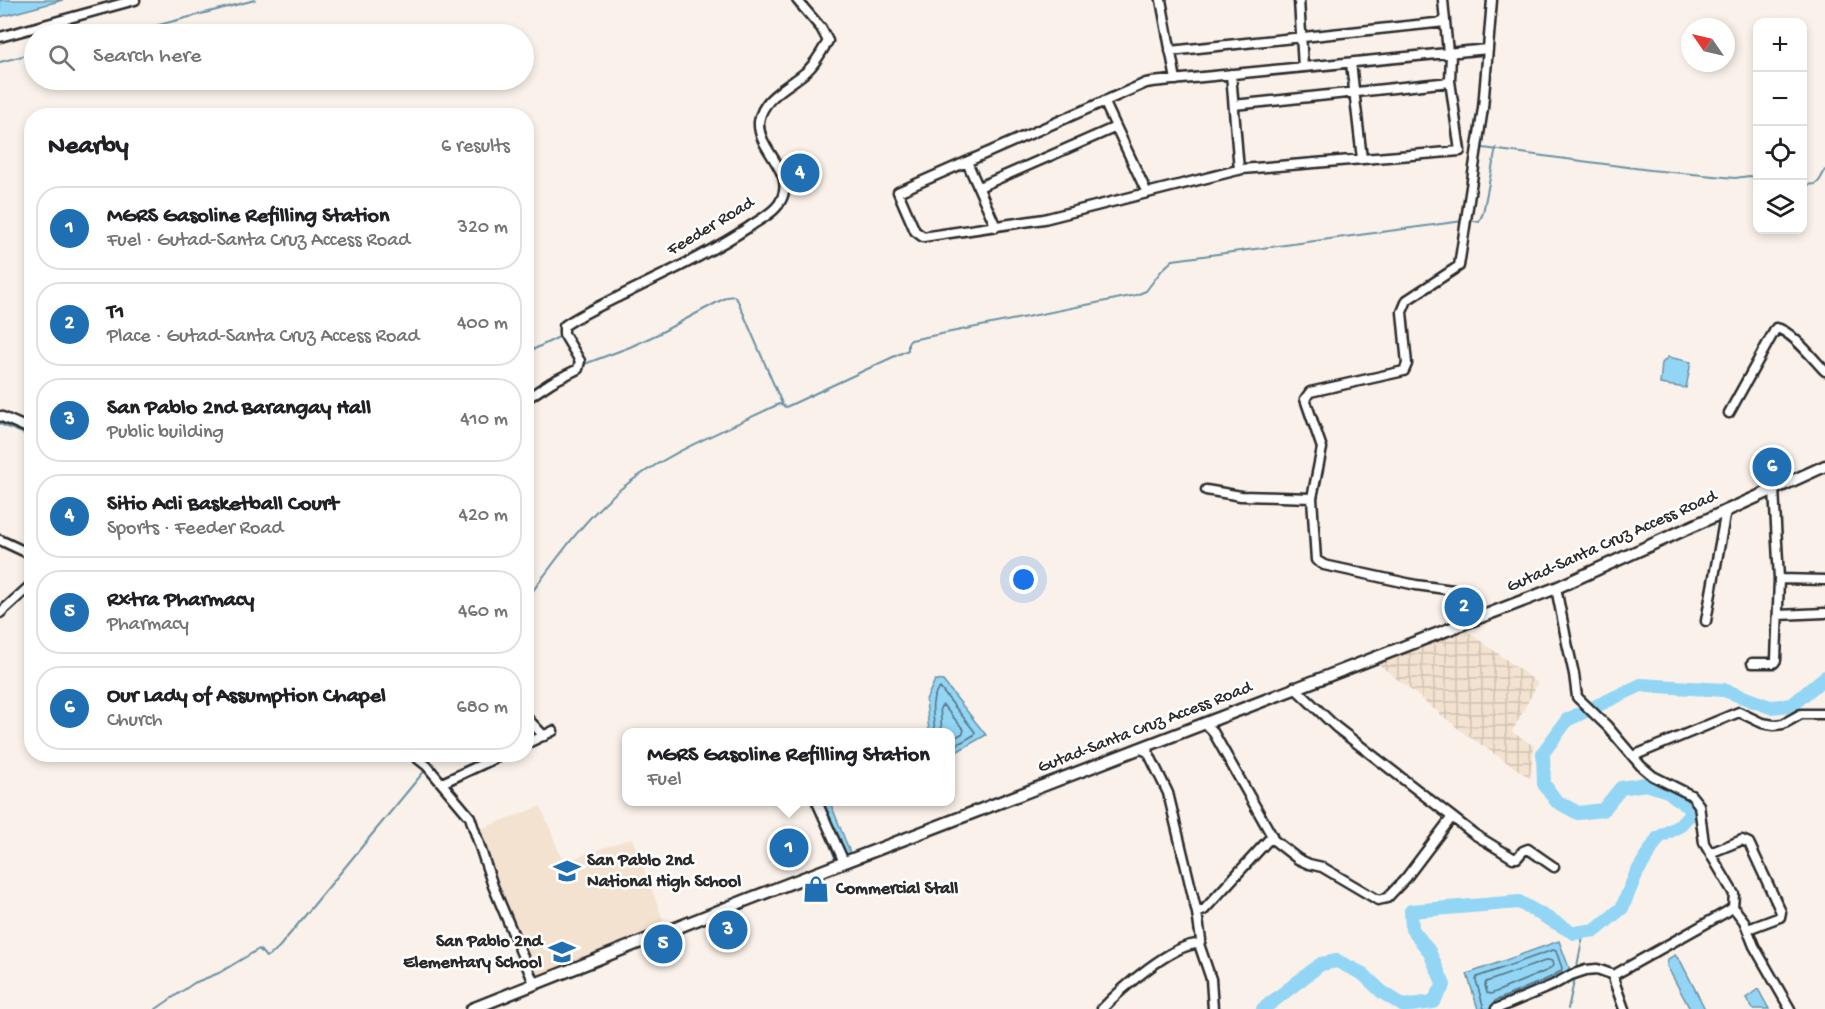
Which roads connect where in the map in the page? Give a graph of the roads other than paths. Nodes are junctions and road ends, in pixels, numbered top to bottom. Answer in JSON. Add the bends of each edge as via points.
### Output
{"nodes":[{"id":1,"x":135,"y":0,"type":"edge"},
{"id":2,"x":797,"y":0,"type":"edge"},
{"id":3,"x":1161,"y":0,"type":"edge"},
{"id":4,"x":1299,"y":0,"type":"edge"},
{"id":5,"x":1443,"y":0,"type":"edge"},
{"id":6,"x":1492,"y":0,"type":"edge"},
{"id":7,"x":1445,"y":22,"type":"junction"},
{"id":8,"x":53,"y":24,"type":"edge"},
{"id":9,"x":24,"y":31,"type":"edge"},
{"id":10,"x":0,"y":37,"type":"edge"},
{"id":11,"x":1301,"y":37,"type":"junction"},
{"id":12,"x":1488,"y":50,"type":"junction"},
{"id":13,"x":1170,"y":51,"type":"junction"},
{"id":14,"x":1450,"y":53,"type":"junction"},
{"id":15,"x":1352,"y":63,"type":"junction"},
{"id":16,"x":1303,"y":67,"type":"junction"},
{"id":17,"x":1231,"y":74,"type":"junction"},
{"id":18,"x":1176,"y":80,"type":"junction"},
{"id":19,"x":1450,"y":82,"type":"junction"},
{"id":20,"x":1355,"y":92,"type":"junction"},
{"id":21,"x":1104,"y":100,"type":"junction"},
{"id":22,"x":1234,"y":105,"type":"junction"},
{"id":23,"x":1116,"y":127,"type":"junction"},
{"id":24,"x":1362,"y":159,"type":"junction"},
{"id":25,"x":967,"y":162,"type":"junction"},
{"id":26,"x":1239,"y":170,"type":"junction"},
{"id":27,"x":979,"y":187,"type":"junction"},
{"id":28,"x":1146,"y":193,"type":"junction"},
{"id":29,"x":996,"y":227,"type":"junction"},
{"id":30,"x":1825,"y":371,"type":"edge"},
{"id":31,"x":534,"y":394,"type":"edge"},
{"id":32,"x":1730,"y":412,"type":"dead end"},
{"id":33,"x":0,"y":417,"type":"edge"},
{"id":34,"x":24,"y":427,"type":"edge"},
{"id":35,"x":1825,"y":466,"type":"edge"},
{"id":36,"x":1774,"y":489,"type":"junction"},
{"id":37,"x":1206,"y":490,"type":"dead end"},
{"id":38,"x":1312,"y":498,"type":"junction"},
{"id":39,"x":1726,"y":510,"type":"junction"},
{"id":40,"x":0,"y":540,"type":"edge"},
{"id":41,"x":24,"y":551,"type":"edge"},
{"id":42,"x":1779,"y":579,"type":"junction"},
{"id":43,"x":1825,"y":579,"type":"edge"},
{"id":44,"x":1556,"y":588,"type":"junction"},
{"id":45,"x":24,"y":591,"type":"edge"},
{"id":46,"x":0,"y":613,"type":"edge"},
{"id":47,"x":1825,"y":613,"type":"edge"},
{"id":48,"x":1778,"y":615,"type":"junction"},
{"id":49,"x":1706,"y":621,"type":"dead end"},
{"id":50,"x":1463,"y":623,"type":"junction"},
{"id":51,"x":1752,"y":663,"type":"dead end"},
{"id":52,"x":1294,"y":687,"type":"junction"},
{"id":53,"x":1825,"y":714,"type":"edge"},
{"id":54,"x":1204,"y":723,"type":"junction"},
{"id":55,"x":534,"y":725,"type":"edge"},
{"id":56,"x":553,"y":731,"type":"dead end"},
{"id":57,"x":544,"y":736,"type":"junction"},
{"id":58,"x":534,"y":740,"type":"edge"},
{"id":59,"x":1139,"y":748,"type":"junction"},
{"id":60,"x":1633,"y":756,"type":"junction"},
{"id":61,"x":422,"y":762,"type":"edge"},
{"id":62,"x":487,"y":762,"type":"edge"},
{"id":63,"x":442,"y":783,"type":"junction"},
{"id":64,"x":819,"y":806,"type":"edge"},
{"id":65,"x":1452,"y":817,"type":"junction"},
{"id":66,"x":1271,"y":838,"type":"junction"},
{"id":67,"x":1710,"y":853,"type":"junction"},
{"id":68,"x":844,"y":862,"type":"junction"},
{"id":69,"x":1554,"y":867,"type":"dead end"},
{"id":70,"x":1733,"y":907,"type":"junction"},
{"id":71,"x":1197,"y":913,"type":"junction"},
{"id":72,"x":1748,"y":929,"type":"junction"},
{"id":73,"x":1199,"y":944,"type":"junction"},
{"id":74,"x":1614,"y":975,"type":"junction"},
{"id":75,"x":534,"y":983,"type":"junction"},
{"id":76,"x":472,"y":1009,"type":"edge"},
{"id":77,"x":1102,"y":1009,"type":"edge"},
{"id":78,"x":1213,"y":1009,"type":"edge"},
{"id":79,"x":1496,"y":1009,"type":"edge"},
{"id":80,"x":1624,"y":1009,"type":"edge"},
{"id":81,"x":1790,"y":1009,"type":"edge"}],
"edges":[{"from":1,"to":8,"type":"street"},
{"from":2,"to":31,"type":"street","name":"Feeder Road","via":[[828,41],[808,69],[761,111],[761,138],[783,175],[785,189],[779,205],[722,244],[564,326],[564,334],[580,361],[578,369]]},
{"from":3,"to":13,"type":"street"},
{"from":4,"to":11,"type":"street"},
{"from":5,"to":7,"type":"street"},
{"from":6,"to":12,"type":"street"},
{"from":7,"to":11,"type":"street"},
{"from":7,"to":14,"type":"street"},
{"from":9,"to":10,"type":"street"},
{"from":11,"to":13,"type":"street"},
{"from":11,"to":16,"type":"street"},
{"from":12,"to":14,"type":"street"},
{"from":12,"to":38,"type":"street","via":[[1466,228],[1457,268],[1404,305],[1404,371],[1310,392],[1305,397],[1322,448]]},
{"from":13,"to":18,"type":"street"},
{"from":14,"to":15,"type":"street"},
{"from":14,"to":19,"type":"street"},
{"from":15,"to":16,"type":"street"},
{"from":15,"to":20,"type":"street"},
{"from":16,"to":17,"type":"street"},
{"from":17,"to":18,"type":"street"},
{"from":17,"to":22,"type":"street"},
{"from":18,"to":21,"type":"street","via":[[1146,83]]},
{"from":19,"to":20,"type":"street"},
{"from":19,"to":24,"type":"street","via":[[1460,151]]},
{"from":20,"to":22,"type":"street"},
{"from":20,"to":24,"type":"street"},
{"from":21,"to":23,"type":"street"},
{"from":21,"to":25,"type":"street"},
{"from":22,"to":26,"type":"street"},
{"from":23,"to":27,"type":"street"},
{"from":23,"to":28,"type":"street"},
{"from":24,"to":26,"type":"street"},
{"from":25,"to":27,"type":"street"},
{"from":25,"to":29,"type":"street","via":[[898,192],[915,231],[923,237]]},
{"from":26,"to":28,"type":"street"},
{"from":27,"to":29,"type":"street"},
{"from":28,"to":29,"type":"street"},
{"from":30,"to":32,"type":"street","via":[[1796,340],[1776,328]]},
{"from":33,"to":34,"type":"street"},
{"from":35,"to":36,"type":"main road","name":"Gutad-Santa Cruz Access Road"},
{"from":36,"to":39,"type":"main road","name":"Gutad-Santa Cruz Access Road"},
{"from":36,"to":42,"type":"street"},
{"from":37,"to":38,"type":"street","via":[[1241,496]]},
{"from":38,"to":50,"type":"street","via":[[1316,560],[1324,565],[1453,590],[1460,596]]},
{"from":39,"to":44,"type":"main road","name":"Gutad-Santa Cruz Access Road"},
{"from":39,"to":49,"type":"street"},
{"from":40,"to":41,"type":"street"},
{"from":42,"to":43,"type":"street"},
{"from":42,"to":48,"type":"street"},
{"from":44,"to":50,"type":"main road","name":"Gutad-Santa Cruz Access Road"},
{"from":44,"to":60,"type":"street","via":[[1577,697]]},
{"from":45,"to":46,"type":"street"},
{"from":47,"to":48,"type":"street"},
{"from":48,"to":51,"type":"street","via":[[1776,660]]},
{"from":50,"to":52,"type":"main road","name":"Gutad-Santa Cruz Access Road"},
{"from":52,"to":54,"type":"main road","name":"Gutad-Santa Cruz Access Road"},
{"from":52,"to":65,"type":"street","via":[[1336,727]]},
{"from":53,"to":60,"type":"street","via":[[1801,714],[1774,725],[1739,712]]},
{"from":54,"to":59,"type":"main road","name":"Gutad-Santa Cruz Access Road"},
{"from":54,"to":66,"type":"street","via":[[1212,730]]},
{"from":55,"to":57,"type":"street"},
{"from":56,"to":57,"type":"street"},
{"from":57,"to":58,"type":"street"},
{"from":59,"to":68,"type":"main road","name":"Gutad-Santa Cruz Access Road"},
{"from":59,"to":71,"type":"street","via":[[1148,752],[1168,793]]},
{"from":60,"to":67,"type":"street","via":[[1653,776],[1691,795],[1699,805],[1704,843]]},
{"from":61,"to":63,"type":"street"},
{"from":62,"to":63,"type":"street"},
{"from":63,"to":75,"type":"street","via":[[470,817],[492,886]]},
{"from":64,"to":68,"type":"street"},
{"from":65,"to":66,"type":"street","via":[[1387,898],[1378,900],[1322,867],[1298,859]]},
{"from":65,"to":69,"type":"street","via":[[1513,858],[1528,849]]},
{"from":66,"to":71,"type":"street"},
{"from":67,"to":70,"type":"street","via":[[1734,894]]},
{"from":67,"to":72,"type":"street","via":[[1742,840],[1749,843],[1781,915]]},
{"from":68,"to":75,"type":"main road","name":"Gutad-Santa Cruz Access Road"},
{"from":70,"to":72,"type":"street"},
{"from":70,"to":74,"type":"street"},
{"from":71,"to":73,"type":"street"},
{"from":72,"to":81,"type":"street"},
{"from":73,"to":77,"type":"street","via":[[1159,961],[1122,988]]},
{"from":73,"to":78,"type":"street","via":[[1211,979]]},
{"from":74,"to":79,"type":"street","via":[[1586,970]]},
{"from":74,"to":80,"type":"street"},
{"from":75,"to":76,"type":"main road","name":"Gutad-Santa Cruz Access Road"}]}
